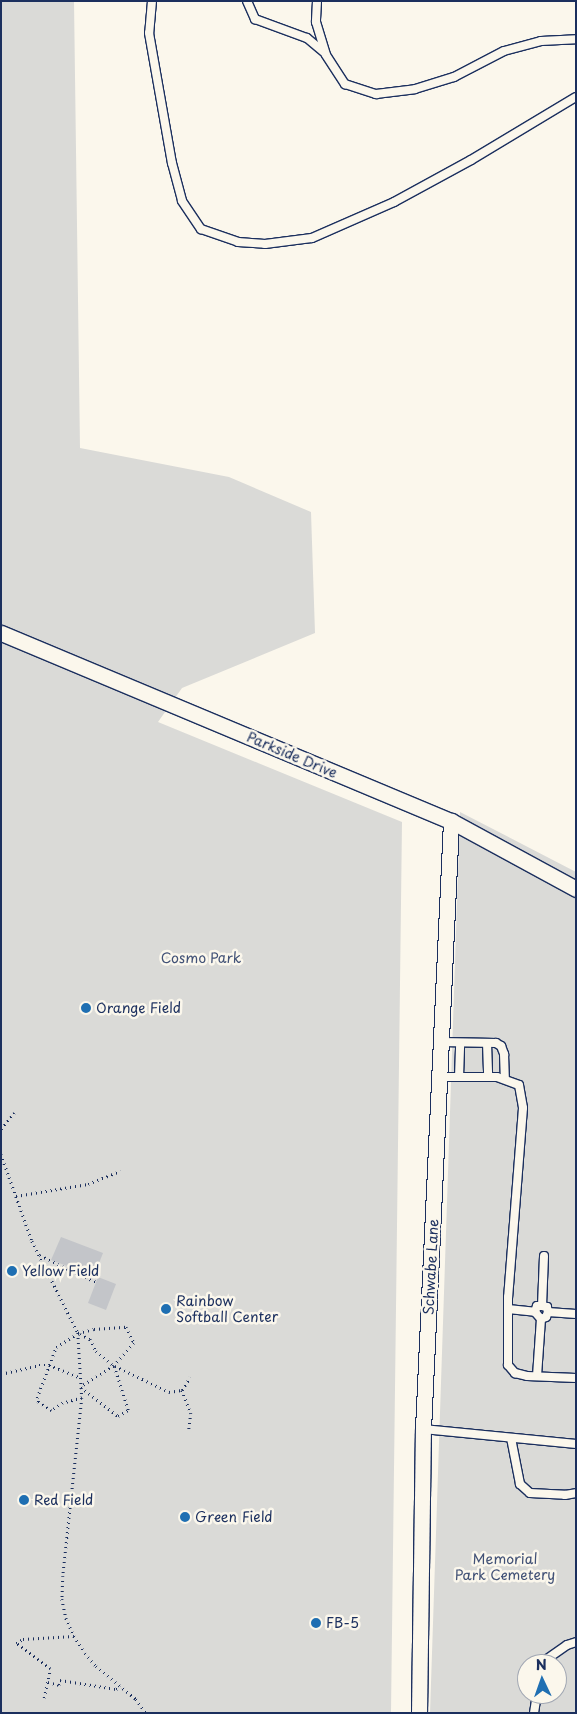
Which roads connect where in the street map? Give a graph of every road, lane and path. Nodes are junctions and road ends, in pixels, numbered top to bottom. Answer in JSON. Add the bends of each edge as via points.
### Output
{"nodes":[{"id":1,"x":152,"y":1,"type":"edge"},
{"id":2,"x":247,"y":1,"type":"edge"},
{"id":3,"x":317,"y":1,"type":"edge"},
{"id":4,"x":576,"y":39,"type":"edge"},
{"id":5,"x":326,"y":55,"type":"junction"},
{"id":6,"x":576,"y":97,"type":"edge"},
{"id":7,"x":1,"y":633,"type":"edge"},
{"id":8,"x":451,"y":822,"type":"junction"},
{"id":9,"x":576,"y":889,"type":"edge"},
{"id":10,"x":441,"y":1042,"type":"junction"},
{"id":11,"x":488,"y":1042,"type":"junction"},
{"id":12,"x":460,"y":1043,"type":"junction"},
{"id":13,"x":439,"y":1077,"type":"junction"},
{"id":14,"x":459,"y":1077,"type":"junction"},
{"id":15,"x":488,"y":1077,"type":"junction"},
{"id":16,"x":505,"y":1079,"type":"junction"},
{"id":17,"x":14,"y":1112,"type":"dead end"},
{"id":18,"x":1,"y":1129,"type":"edge"},
{"id":19,"x":1,"y":1154,"type":"edge"},
{"id":20,"x":121,"y":1171,"type":"dead end"},
{"id":21,"x":16,"y":1196,"type":"junction"},
{"id":22,"x":39,"y":1254,"type":"junction"},
{"id":23,"x":544,"y":1256,"type":"dead end"},
{"id":24,"x":96,"y":1282,"type":"dead end"},
{"id":25,"x":542,"y":1306,"type":"junction"},
{"id":26,"x":508,"y":1309,"type":"junction"},
{"id":27,"x":534,"y":1312,"type":"junction"},
{"id":28,"x":548,"y":1312,"type":"junction"},
{"id":29,"x":576,"y":1314,"type":"edge"},
{"id":30,"x":541,"y":1318,"type":"junction"},
{"id":31,"x":78,"y":1333,"type":"junction"},
{"id":32,"x":49,"y":1365,"type":"junction"},
{"id":33,"x":114,"y":1366,"type":"junction"},
{"id":34,"x":1,"y":1374,"type":"edge"},
{"id":35,"x":538,"y":1376,"type":"junction"},
{"id":36,"x":190,"y":1377,"type":"dead end"},
{"id":37,"x":81,"y":1378,"type":"junction"},
{"id":38,"x":576,"y":1378,"type":"edge"},
{"id":39,"x":81,"y":1387,"type":"junction"},
{"id":40,"x":182,"y":1390,"type":"junction"},
{"id":41,"x":82,"y":1398,"type":"junction"},
{"id":42,"x":423,"y":1429,"type":"junction"},
{"id":43,"x":189,"y":1430,"type":"dead end"},
{"id":44,"x":511,"y":1438,"type":"junction"},
{"id":45,"x":576,"y":1444,"type":"edge"},
{"id":46,"x":576,"y":1493,"type":"edge"},
{"id":47,"x":74,"y":1636,"type":"junction"},
{"id":48,"x":576,"y":1642,"type":"edge"},
{"id":49,"x":554,"y":1654,"type":"edge"},
{"id":50,"x":48,"y":1682,"type":"junction"},
{"id":51,"x":121,"y":1687,"type":"junction"},
{"id":52,"x":44,"y":1698,"type":"dead end"},
{"id":53,"x":146,"y":1713,"type":"edge"},
{"id":54,"x":419,"y":1713,"type":"edge"}],
"edges":[{"from":1,"to":6,"type":"lane","via":[[149,33],[182,201],[201,229],[238,242],[265,244],[312,238],[394,202]]},
{"from":2,"to":5,"type":"lane","via":[[255,18],[307,38]]},
{"from":3,"to":5,"type":"lane","via":[[316,22]]},
{"from":4,"to":5,"type":"lane","via":[[541,41],[504,51],[454,77],[415,89],[376,94],[345,84]]},
{"from":7,"to":8,"type":"street","name":"Parkside Drive"},
{"from":8,"to":9,"type":"street","name":"Parkside Drive"},
{"from":8,"to":10,"type":"street","name":"Schwabe Lane"},
{"from":10,"to":12,"type":"lane"},
{"from":10,"to":13,"type":"street","name":"Schwabe Lane"},
{"from":11,"to":12,"type":"lane"},
{"from":11,"to":15,"type":"lane"},
{"from":11,"to":16,"type":"lane","via":[[501,1046]]},
{"from":12,"to":14,"type":"lane"},
{"from":13,"to":14,"type":"lane"},
{"from":13,"to":42,"type":"street","name":"Schwabe Lane"},
{"from":14,"to":15,"type":"lane"},
{"from":15,"to":16,"type":"lane"},
{"from":16,"to":26,"type":"lane","via":[[519,1085],[523,1108]]},
{"from":17,"to":18,"type":"path"},
{"from":19,"to":21,"type":"path"},
{"from":20,"to":21,"type":"path","via":[[88,1184]]},
{"from":21,"to":22,"type":"path"},
{"from":22,"to":24,"type":"path"},
{"from":22,"to":31,"type":"path"},
{"from":23,"to":25,"type":"lane"},
{"from":25,"to":27,"type":"lane","via":[[537,1306]]},
{"from":25,"to":28,"type":"lane","via":[[547,1307]]},
{"from":26,"to":27,"type":"lane"},
{"from":26,"to":35,"type":"lane","via":[[508,1365],[515,1373]]},
{"from":27,"to":30,"type":"lane"},
{"from":28,"to":29,"type":"lane"},
{"from":28,"to":30,"type":"lane"},
{"from":30,"to":35,"type":"lane"},
{"from":31,"to":32,"type":"path","via":[[56,1348]]},
{"from":31,"to":33,"type":"path","via":[[90,1339],[96,1351]]},
{"from":31,"to":33,"type":"path","via":[[126,1327],[134,1342]]},
{"from":31,"to":37,"type":"path"},
{"from":32,"to":34,"type":"path"},
{"from":32,"to":37,"type":"path"},
{"from":32,"to":41,"type":"path","via":[[38,1402],[51,1411],[63,1402]]},
{"from":33,"to":39,"type":"path"},
{"from":33,"to":39,"type":"path","via":[[128,1410],[118,1416]]},
{"from":33,"to":40,"type":"path","via":[[169,1392]]},
{"from":35,"to":38,"type":"lane"},
{"from":36,"to":40,"type":"path"},
{"from":37,"to":39,"type":"path"},
{"from":39,"to":41,"type":"path"},
{"from":40,"to":43,"type":"path","via":[[191,1413]]},
{"from":41,"to":47,"type":"path","via":[[62,1599]]},
{"from":42,"to":44,"type":"lane"},
{"from":42,"to":54,"type":"street","name":"Schwabe Lane"},
{"from":44,"to":45,"type":"lane"},
{"from":44,"to":46,"type":"lane","via":[[520,1484],[530,1493]]},
{"from":47,"to":50,"type":"path","via":[[16,1643],[48,1666]]},
{"from":47,"to":51,"type":"path","via":[[96,1666]]},
{"from":48,"to":49,"type":"lane"},
{"from":50,"to":51,"type":"path","via":[[59,1685],[60,1680],[116,1689]]},
{"from":50,"to":52,"type":"path"},
{"from":51,"to":53,"type":"path","via":[[145,1708]]}]}
